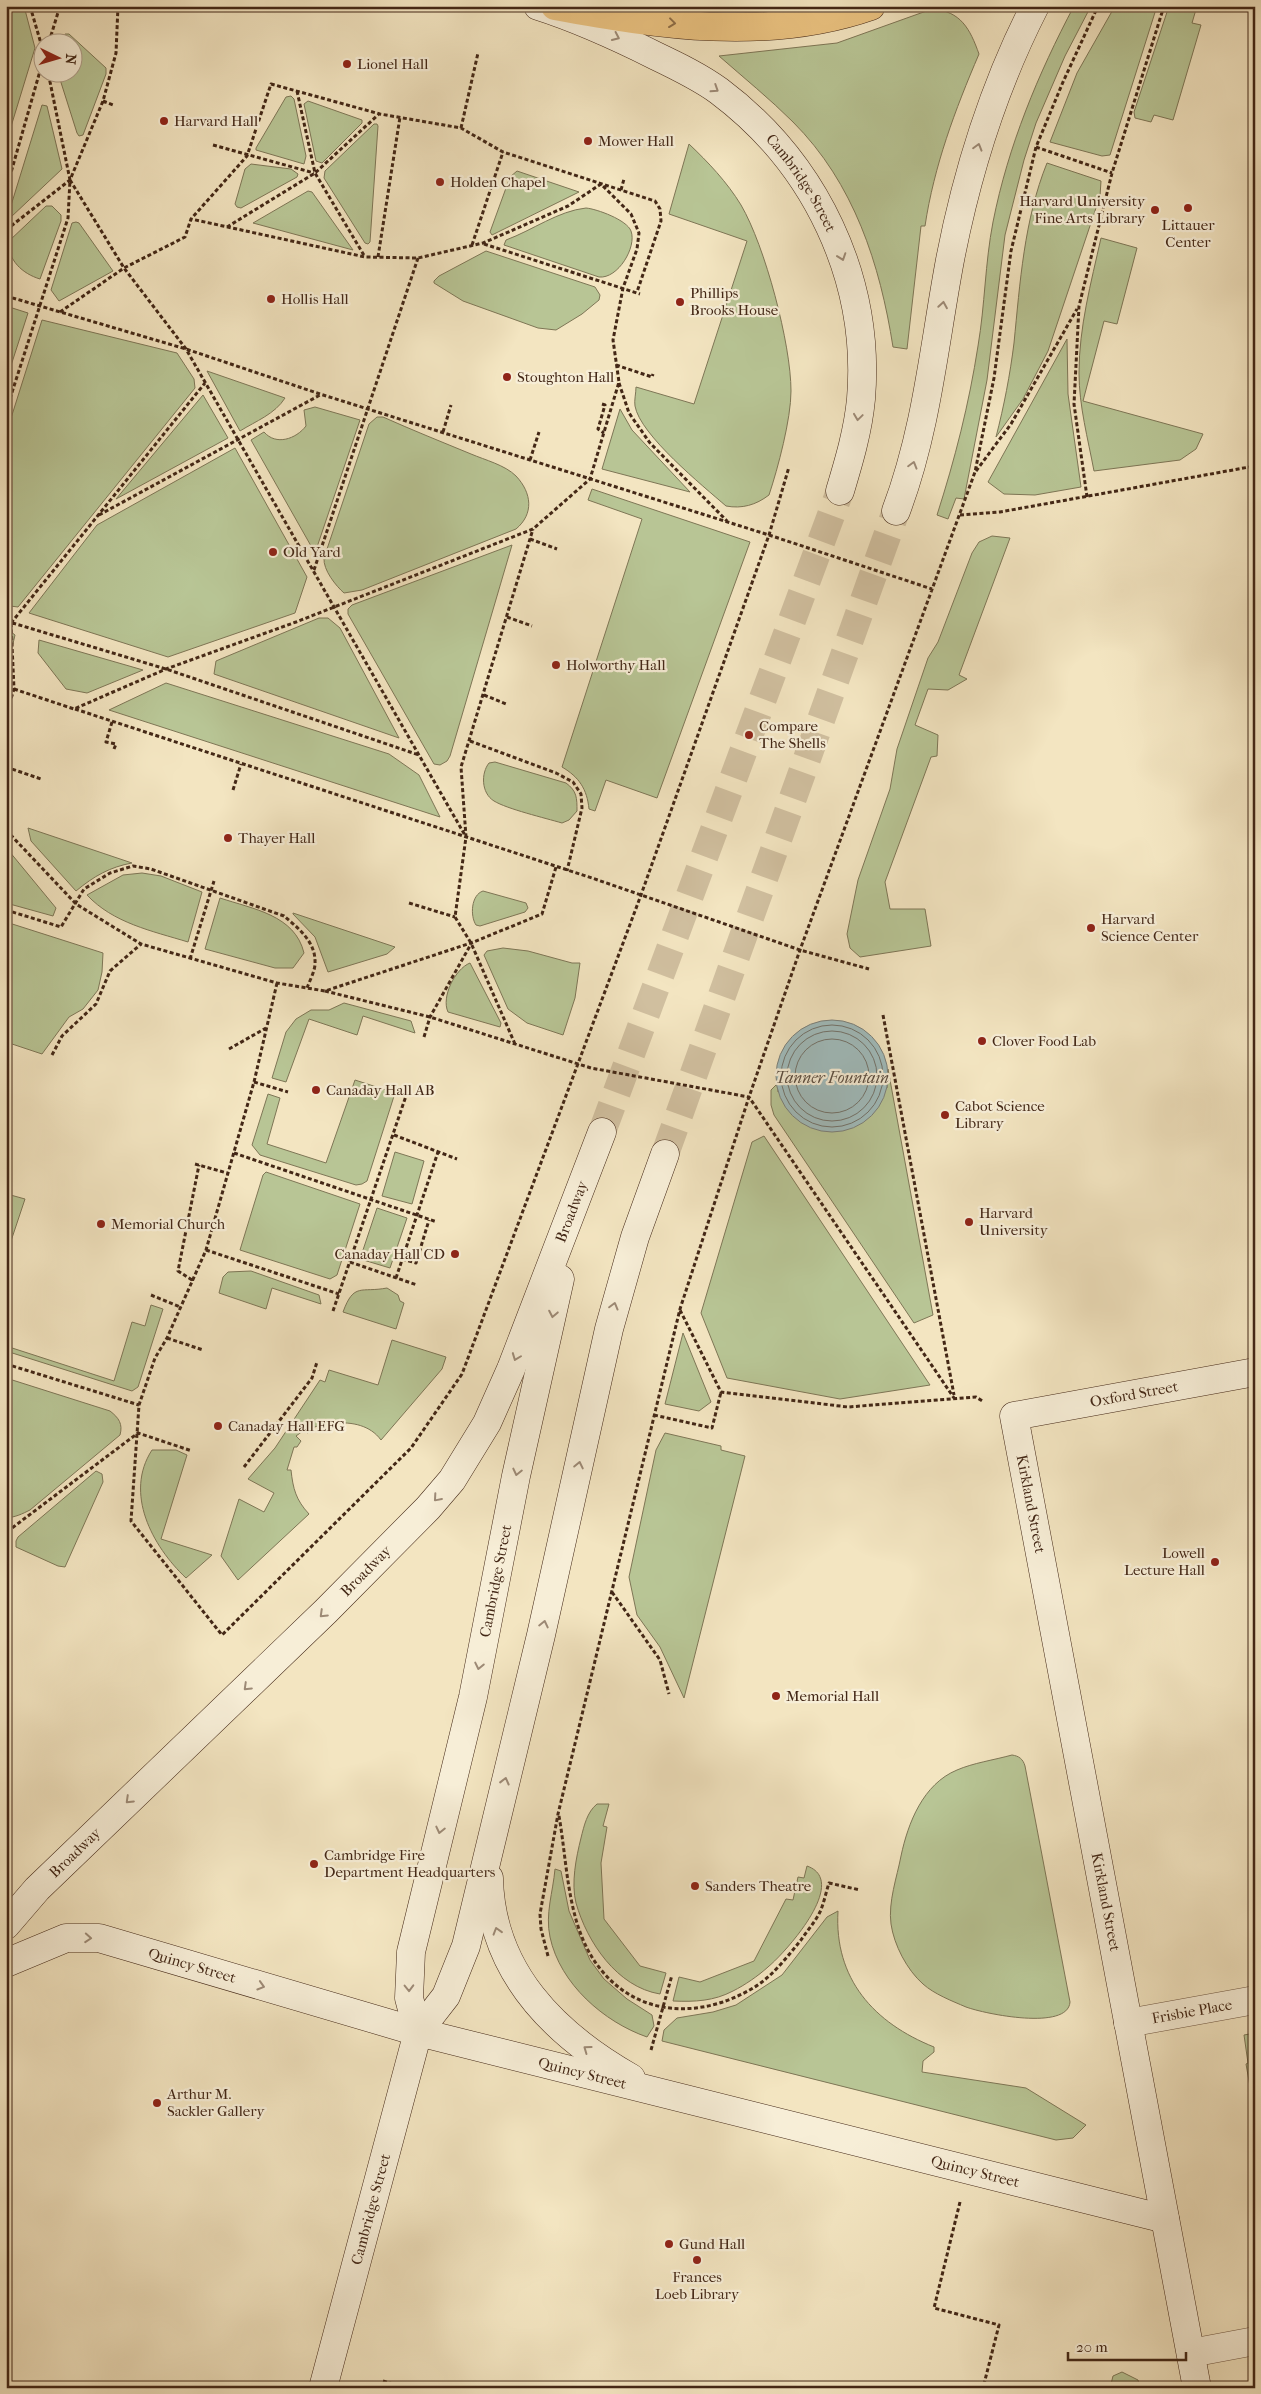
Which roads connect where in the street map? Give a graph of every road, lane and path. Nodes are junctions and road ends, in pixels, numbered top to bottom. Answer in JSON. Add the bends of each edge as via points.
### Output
{"nodes":[{"id":1,"x":30,"y":6,"type":"edge"},
{"id":2,"x":60,"y":6,"type":"edge"},
{"id":3,"x":118,"y":6,"type":"edge"},
{"id":4,"x":538,"y":6,"type":"edge"},
{"id":5,"x":555,"y":6,"type":"edge"},
{"id":6,"x":871,"y":6,"type":"edge"},
{"id":7,"x":1034,"y":6,"type":"edge"},
{"id":8,"x":1098,"y":6,"type":"edge"},
{"id":9,"x":1164,"y":6,"type":"edge"},
{"id":10,"x":38,"y":32,"type":"edge"},
{"id":11,"x":52,"y":32,"type":"edge"},
{"id":12,"x":478,"y":53,"type":"dead end"},
{"id":13,"x":37,"y":82,"type":"edge"},
{"id":14,"x":50,"y":82,"type":"edge"},
{"id":15,"x":297,"y":91,"type":"junction"},
{"id":16,"x":104,"y":101,"type":"junction"},
{"id":17,"x":113,"y":105,"type":"dead end"},
{"id":18,"x":380,"y":114,"type":"junction"},
{"id":19,"x":400,"y":117,"type":"junction"},
{"id":20,"x":461,"y":128,"type":"junction"},
{"id":21,"x":213,"y":145,"type":"dead end"},
{"id":22,"x":1036,"y":147,"type":"junction"},
{"id":23,"x":503,"y":152,"type":"junction"},
{"id":24,"x":247,"y":156,"type":"junction"},
{"id":25,"x":315,"y":173,"type":"junction"},
{"id":26,"x":1112,"y":173,"type":"junction"},
{"id":27,"x":624,"y":179,"type":"dead end"},
{"id":28,"x":70,"y":180,"type":"junction"},
{"id":29,"x":601,"y":184,"type":"junction"},
{"id":30,"x":6,"y":190,"type":"edge"},
{"id":31,"x":622,"y":190,"type":"junction"},
{"id":32,"x":191,"y":219,"type":"junction"},
{"id":33,"x":226,"y":227,"type":"junction"},
{"id":34,"x":6,"y":230,"type":"edge"},
{"id":35,"x":483,"y":244,"type":"junction"},
{"id":36,"x":472,"y":245,"type":"junction"},
{"id":37,"x":378,"y":257,"type":"junction"},
{"id":38,"x":365,"y":258,"type":"junction"},
{"id":39,"x":418,"y":258,"type":"junction"},
{"id":40,"x":124,"y":268,"type":"junction"},
{"id":41,"x":624,"y":288,"type":"junction"},
{"id":42,"x":6,"y":296,"type":"edge"},
{"id":43,"x":40,"y":306,"type":"junction"},
{"id":44,"x":1079,"y":306,"type":"junction"},
{"id":45,"x":59,"y":312,"type":"junction"},
{"id":46,"x":186,"y":349,"type":"junction"},
{"id":47,"x":616,"y":365,"type":"junction"},
{"id":48,"x":653,"y":374,"type":"dead end"},
{"id":49,"x":618,"y":382,"type":"junction"},
{"id":50,"x":205,"y":383,"type":"junction"},
{"id":51,"x":320,"y":394,"type":"junction"},
{"id":52,"x":602,"y":404,"type":"dead end"},
{"id":53,"x":451,"y":405,"type":"dead end"},
{"id":54,"x":369,"y":409,"type":"junction"},
{"id":55,"x":6,"y":411,"type":"edge"},
{"id":56,"x":443,"y":432,"type":"junction"},
{"id":57,"x":538,"y":432,"type":"dead end"},
{"id":58,"x":604,"y":433,"type":"junction"},
{"id":59,"x":238,"y":439,"type":"junction"},
{"id":60,"x":530,"y":460,"type":"junction"},
{"id":61,"x":1255,"y":466,"type":"edge"},
{"id":62,"x":788,"y":467,"type":"dead end"},
{"id":63,"x":976,"y":472,"type":"junction"},
{"id":64,"x":590,"y":479,"type":"junction"},
{"id":65,"x":840,"y":491,"type":"tunnel mouth"},
{"id":66,"x":1087,"y":497,"type":"junction"},
{"id":67,"x":896,"y":511,"type":"tunnel mouth"},
{"id":68,"x":959,"y":515,"type":"junction"},
{"id":69,"x":96,"y":516,"type":"junction"},
{"id":70,"x":728,"y":522,"type":"junction"},
{"id":71,"x":533,"y":528,"type":"junction"},
{"id":72,"x":770,"y":535,"type":"junction"},
{"id":73,"x":530,"y":540,"type":"junction"},
{"id":74,"x":557,"y":549,"type":"dead end"},
{"id":75,"x":314,"y":570,"type":"junction"},
{"id":76,"x":932,"y":589,"type":"junction"},
{"id":77,"x":335,"y":606,"type":"junction"},
{"id":78,"x":6,"y":611,"type":"edge"},
{"id":79,"x":507,"y":617,"type":"junction"},
{"id":80,"x":6,"y":621,"type":"edge"},
{"id":81,"x":11,"y":623,"type":"junction"},
{"id":82,"x":532,"y":626,"type":"dead end"},
{"id":83,"x":166,"y":669,"type":"junction"},
{"id":84,"x":14,"y":689,"type":"junction"},
{"id":85,"x":483,"y":695,"type":"junction"},
{"id":86,"x":506,"y":704,"type":"dead end"},
{"id":87,"x":74,"y":709,"type":"junction"},
{"id":88,"x":6,"y":715,"type":"edge"},
{"id":89,"x":112,"y":722,"type":"junction"},
{"id":90,"x":470,"y":741,"type":"junction"},
{"id":91,"x":114,"y":749,"type":"dead end"},
{"id":92,"x":420,"y":755,"type":"junction"},
{"id":93,"x":241,"y":764,"type":"junction"},
{"id":94,"x":6,"y":767,"type":"edge"},
{"id":95,"x":41,"y":779,"type":"dead end"},
{"id":96,"x":233,"y":790,"type":"dead end"},
{"id":97,"x":6,"y":831,"type":"edge"},
{"id":98,"x":466,"y":838,"type":"junction"},
{"id":99,"x":556,"y":867,"type":"junction"},
{"id":100,"x":567,"y":871,"type":"junction"},
{"id":101,"x":214,"y":881,"type":"dead end"},
{"id":102,"x":210,"y":891,"type":"junction"},
{"id":103,"x":641,"y":895,"type":"junction"},
{"id":104,"x":409,"y":903,"type":"dead end"},
{"id":105,"x":76,"y":904,"type":"junction"},
{"id":106,"x":6,"y":910,"type":"edge"},
{"id":107,"x":455,"y":917,"type":"junction"},
{"id":108,"x":471,"y":943,"type":"junction"},
{"id":109,"x":141,"y":944,"type":"junction"},
{"id":110,"x":800,"y":950,"type":"junction"},
{"id":111,"x":190,"y":958,"type":"junction"},
{"id":112,"x":870,"y":969,"type":"dead end"},
{"id":113,"x":277,"y":983,"type":"junction"},
{"id":114,"x":307,"y":988,"type":"junction"},
{"id":115,"x":325,"y":991,"type":"junction"},
{"id":116,"x":883,"y":1015,"type":"dead end"},
{"id":117,"x":430,"y":1017,"type":"junction"},
{"id":118,"x":266,"y":1028,"type":"junction"},
{"id":119,"x":424,"y":1038,"type":"dead end"},
{"id":120,"x":515,"y":1044,"type":"junction"},
{"id":121,"x":229,"y":1049,"type":"dead end"},
{"id":122,"x":52,"y":1055,"type":"dead end"},
{"id":123,"x":577,"y":1064,"type":"junction"},
{"id":124,"x":254,"y":1082,"type":"junction"},
{"id":125,"x":409,"y":1087,"type":"dead end"},
{"id":126,"x":288,"y":1092,"type":"dead end"},
{"id":127,"x":748,"y":1097,"type":"junction"},
{"id":128,"x":602,"y":1132,"type":"joint"},
{"id":129,"x":394,"y":1135,"type":"junction"},
{"id":130,"x":438,"y":1152,"type":"junction"},
{"id":131,"x":234,"y":1153,"type":"junction"},
{"id":132,"x":665,"y":1154,"type":"tunnel mouth"},
{"id":133,"x":457,"y":1159,"type":"dead end"},
{"id":134,"x":227,"y":1173,"type":"junction"},
{"id":135,"x":371,"y":1200,"type":"junction"},
{"id":136,"x":417,"y":1216,"type":"junction"},
{"id":137,"x":430,"y":1220,"type":"junction"},
{"id":138,"x":437,"y":1222,"type":"dead end"},
{"id":139,"x":206,"y":1250,"type":"junction"},
{"id":140,"x":402,"y":1259,"type":"junction"},
{"id":141,"x":350,"y":1262,"type":"junction"},
{"id":142,"x":396,"y":1278,"type":"junction"},
{"id":143,"x":192,"y":1280,"type":"junction"},
{"id":144,"x":417,"y":1285,"type":"dead end"},
{"id":145,"x":339,"y":1294,"type":"junction"},
{"id":146,"x":152,"y":1295,"type":"dead end"},
{"id":147,"x":180,"y":1307,"type":"junction"},
{"id":148,"x":680,"y":1309,"type":"junction"},
{"id":149,"x":334,"y":1311,"type":"dead end"},
{"id":150,"x":167,"y":1338,"type":"junction"},
{"id":151,"x":202,"y":1350,"type":"dead end"},
{"id":152,"x":317,"y":1362,"type":"dead end"},
{"id":153,"x":6,"y":1364,"type":"edge"},
{"id":154,"x":1255,"y":1372,"type":"edge"},
{"id":155,"x":722,"y":1392,"type":"junction"},
{"id":156,"x":976,"y":1397,"type":"dead end"},
{"id":157,"x":954,"y":1398,"type":"junction"},
{"id":158,"x":139,"y":1405,"type":"junction"},
{"id":159,"x":654,"y":1415,"type":"junction"},
{"id":160,"x":1014,"y":1416,"type":"joint"},
{"id":161,"x":138,"y":1433,"type":"junction"},
{"id":162,"x":192,"y":1451,"type":"dead end"},
{"id":163,"x":244,"y":1467,"type":"dead end"},
{"id":164,"x":6,"y":1527,"type":"edge"},
{"id":165,"x":612,"y":1591,"type":"junction"},
{"id":166,"x":669,"y":1694,"type":"dead end"},
{"id":167,"x":558,"y":1814,"type":"junction"},
{"id":168,"x":493,"y":1829,"type":"junction"},
{"id":169,"x":860,"y":1890,"type":"dead end"},
{"id":170,"x":6,"y":1925,"type":"edge"},
{"id":171,"x":549,"y":1959,"type":"dead end"},
{"id":172,"x":6,"y":1963,"type":"edge"},
{"id":173,"x":672,"y":1975,"type":"dead end"},
{"id":174,"x":1255,"y":2000,"type":"edge"},
{"id":175,"x":662,"y":2009,"type":"junction"},
{"id":176,"x":1128,"y":2023,"type":"junction"},
{"id":177,"x":418,"y":2032,"type":"junction"},
{"id":178,"x":651,"y":2051,"type":"dead end"},
{"id":179,"x":659,"y":2092,"type":"junction"},
{"id":180,"x":968,"y":2170,"type":"junction"},
{"id":181,"x":1165,"y":2219,"type":"junction"},
{"id":182,"x":1255,"y":2341,"type":"edge"},
{"id":183,"x":1191,"y":2353,"type":"junction"},
{"id":184,"x":383,"y":2381,"type":"dead end"},
{"id":185,"x":323,"y":2388,"type":"edge"},
{"id":186,"x":406,"y":2388,"type":"edge"},
{"id":187,"x":983,"y":2388,"type":"edge"},
{"id":188,"x":1197,"y":2388,"type":"edge"}],
"edges":[{"from":1,"to":10,"type":"path"},
{"from":2,"to":11,"type":"path"},
{"from":3,"to":16,"type":"path","via":[[116,53]]},
{"from":4,"to":65,"type":"main road","name":"Cambridge Street","one_way":true,"via":[[617,37],[717,89],[763,128],[802,177],[825,216],[842,256],[858,328],[861,399],[856,436]]},
{"from":5,"to":6,"type":"main road","one_way":true,"via":[[722,28],[809,22]]},
{"from":67,"to":7,"type":"main road","one_way":true,"via":[[909,476],[923,420],[950,261],[971,170],[996,93]]},
{"from":8,"to":22,"type":"path"},
{"from":9,"to":26,"type":"path"},
{"from":12,"to":20,"type":"path"},
{"from":13,"to":30,"type":"path"},
{"from":14,"to":28,"type":"path"},
{"from":15,"to":18,"type":"path"},
{"from":15,"to":24,"type":"path","via":[[271,84]]},
{"from":15,"to":25,"type":"path"},
{"from":16,"to":17,"type":"path"},
{"from":16,"to":28,"type":"path"},
{"from":18,"to":19,"type":"path"},
{"from":18,"to":25,"type":"path"},
{"from":19,"to":20,"type":"path"},
{"from":19,"to":37,"type":"path"},
{"from":20,"to":23,"type":"path"},
{"from":21,"to":24,"type":"path"},
{"from":22,"to":26,"type":"path"},
{"from":22,"to":63,"type":"path","via":[[1011,251],[994,378]]},
{"from":23,"to":29,"type":"path"},
{"from":23,"to":36,"type":"path"},
{"from":24,"to":25,"type":"path"},
{"from":24,"to":32,"type":"path"},
{"from":25,"to":33,"type":"path"},
{"from":25,"to":38,"type":"path"},
{"from":26,"to":44,"type":"path"},
{"from":27,"to":31,"type":"path"},
{"from":28,"to":34,"type":"path"},
{"from":28,"to":40,"type":"path"},
{"from":28,"to":43,"type":"path","via":[[68,218]]},
{"from":29,"to":31,"type":"path"},
{"from":29,"to":35,"type":"path","via":[[568,206]]},
{"from":29,"to":41,"type":"path","via":[[630,214],[639,233]]},
{"from":31,"to":41,"type":"path","via":[[655,201],[660,209],[661,222],[638,293]]},
{"from":32,"to":33,"type":"path"},
{"from":32,"to":40,"type":"path","via":[[185,237]]},
{"from":33,"to":38,"type":"path"},
{"from":35,"to":36,"type":"path"},
{"from":35,"to":41,"type":"path"},
{"from":36,"to":39,"type":"path"},
{"from":37,"to":38,"type":"path"},
{"from":37,"to":39,"type":"path"},
{"from":39,"to":54,"type":"path"},
{"from":40,"to":45,"type":"path"},
{"from":40,"to":46,"type":"path"},
{"from":41,"to":47,"type":"path","via":[[613,340]]},
{"from":42,"to":43,"type":"path"},
{"from":43,"to":45,"type":"path"},
{"from":43,"to":55,"type":"path"},
{"from":44,"to":63,"type":"path","via":[[1011,424]]},
{"from":44,"to":66,"type":"path","via":[[1074,404]]},
{"from":45,"to":46,"type":"path"},
{"from":46,"to":50,"type":"path"},
{"from":46,"to":51,"type":"path"},
{"from":47,"to":48,"type":"path","via":[[652,377]]},
{"from":47,"to":49,"type":"path"},
{"from":49,"to":58,"type":"path"},
{"from":49,"to":70,"type":"path","via":[[629,413],[650,443]]},
{"from":50,"to":59,"type":"path"},
{"from":50,"to":69,"type":"path"},
{"from":51,"to":54,"type":"path"},
{"from":51,"to":59,"type":"path"},
{"from":52,"to":58,"type":"path","via":[[605,405],[598,429]]},
{"from":53,"to":56,"type":"path"},
{"from":54,"to":56,"type":"path"},
{"from":54,"to":75,"type":"path"},
{"from":56,"to":60,"type":"path"},
{"from":57,"to":60,"type":"path"},
{"from":58,"to":64,"type":"path"},
{"from":59,"to":69,"type":"path"},
{"from":59,"to":75,"type":"path"},
{"from":60,"to":64,"type":"path"},
{"from":61,"to":66,"type":"path"},
{"from":62,"to":72,"type":"path"},
{"from":63,"to":68,"type":"path"},
{"from":64,"to":70,"type":"path"},
{"from":64,"to":71,"type":"path"},
{"from":66,"to":68,"type":"path","via":[[1000,512]]},
{"from":68,"to":76,"type":"path"},
{"from":69,"to":81,"type":"path"},
{"from":70,"to":72,"type":"path"},
{"from":71,"to":73,"type":"path"},
{"from":71,"to":77,"type":"path"},
{"from":72,"to":76,"type":"path"},
{"from":72,"to":103,"type":"path"},
{"from":73,"to":74,"type":"path"},
{"from":73,"to":79,"type":"path"},
{"from":75,"to":77,"type":"path"},
{"from":76,"to":110,"type":"path"},
{"from":77,"to":83,"type":"path"},
{"from":77,"to":92,"type":"path"},
{"from":78,"to":81,"type":"path"},
{"from":79,"to":82,"type":"path"},
{"from":79,"to":85,"type":"path"},
{"from":80,"to":81,"type":"path"},
{"from":81,"to":83,"type":"path"},
{"from":81,"to":84,"type":"path"},
{"from":83,"to":87,"type":"path"},
{"from":83,"to":92,"type":"path"},
{"from":84,"to":87,"type":"path"},
{"from":84,"to":88,"type":"path"},
{"from":85,"to":86,"type":"path"},
{"from":85,"to":90,"type":"path"},
{"from":87,"to":89,"type":"path"},
{"from":89,"to":91,"type":"path","via":[[106,742],[116,744]]},
{"from":89,"to":93,"type":"path"},
{"from":90,"to":98,"type":"path","via":[[461,767]]},
{"from":90,"to":100,"type":"path","via":[[573,782],[581,794],[582,808]]},
{"from":92,"to":98,"type":"path"},
{"from":93,"to":96,"type":"path"},
{"from":93,"to":98,"type":"path"},
{"from":94,"to":95,"type":"path"},
{"from":97,"to":105,"type":"path"},
{"from":98,"to":99,"type":"path"},
{"from":98,"to":107,"type":"path"},
{"from":99,"to":100,"type":"path"},
{"from":99,"to":108,"type":"path","via":[[542,914]]},
{"from":100,"to":103,"type":"path"},
{"from":101,"to":102,"type":"path"},
{"from":102,"to":105,"type":"path","via":[[151,869],[132,866],[110,873],[84,889]]},
{"from":102,"to":111,"type":"path"},
{"from":102,"to":114,"type":"path","via":[[284,916],[301,931],[310,944],[315,962]]},
{"from":103,"to":110,"type":"path"},
{"from":103,"to":123,"type":"path"},
{"from":104,"to":107,"type":"path"},
{"from":105,"to":106,"type":"path","via":[[61,927]]},
{"from":105,"to":109,"type":"path"},
{"from":107,"to":108,"type":"path"},
{"from":108,"to":115,"type":"path"},
{"from":108,"to":117,"type":"path"},
{"from":108,"to":120,"type":"path"},
{"from":109,"to":111,"type":"path"},
{"from":109,"to":122,"type":"path","via":[[110,971],[96,1004],[66,1032]]},
{"from":110,"to":112,"type":"path"},
{"from":110,"to":127,"type":"path"},
{"from":111,"to":113,"type":"path"},
{"from":113,"to":114,"type":"path"},
{"from":113,"to":118,"type":"path"},
{"from":114,"to":115,"type":"path"},
{"from":115,"to":117,"type":"path"},
{"from":116,"to":157,"type":"path"},
{"from":117,"to":119,"type":"path"},
{"from":117,"to":120,"type":"path"},
{"from":118,"to":121,"type":"path"},
{"from":118,"to":124,"type":"path"},
{"from":120,"to":123,"type":"path"},
{"from":123,"to":127,"type":"path"},
{"from":123,"to":161,"type":"path","via":[[462,1374],[411,1448],[222,1635],[131,1521]]},
{"from":124,"to":126,"type":"path"},
{"from":124,"to":131,"type":"path"},
{"from":125,"to":129,"type":"path"},
{"from":127,"to":148,"type":"path"},
{"from":127,"to":157,"type":"path"},
{"from":128,"to":170,"type":"main road","name":"Broadway","one_way":true,"via":[[511,1369],[487,1423],[452,1480],[353,1584],[37,1889]]},
{"from":128,"to":177,"type":"main road","name":"Cambridge Street","one_way":true,"via":[[561,1271],[472,1697],[411,1952],[409,1998]]},
{"from":129,"to":130,"type":"path"},
{"from":129,"to":135,"type":"path"},
{"from":130,"to":133,"type":"path"},
{"from":130,"to":136,"type":"path"},
{"from":131,"to":134,"type":"path"},
{"from":131,"to":135,"type":"path"},
{"from":168,"to":132,"type":"main road","name":"Cambridge Street","one_way":true,"via":[[541,1634],[611,1321],[635,1237]]},
{"from":134,"to":139,"type":"path"},
{"from":134,"to":143,"type":"path","via":[[197,1165],[178,1271]]},
{"from":135,"to":136,"type":"path"},
{"from":135,"to":141,"type":"path"},
{"from":136,"to":137,"type":"path"},
{"from":136,"to":140,"type":"path"},
{"from":137,"to":138,"type":"path"},
{"from":137,"to":140,"type":"path","via":[[416,1263]]},
{"from":139,"to":143,"type":"path"},
{"from":139,"to":145,"type":"path"},
{"from":140,"to":142,"type":"path"},
{"from":141,"to":142,"type":"path"},
{"from":141,"to":145,"type":"path"},
{"from":142,"to":144,"type":"path"},
{"from":143,"to":147,"type":"path"},
{"from":145,"to":149,"type":"path"},
{"from":146,"to":147,"type":"path"},
{"from":147,"to":150,"type":"path"},
{"from":148,"to":155,"type":"path"},
{"from":148,"to":159,"type":"path"},
{"from":150,"to":151,"type":"path"},
{"from":150,"to":158,"type":"path","via":[[154,1358]]},
{"from":152,"to":163,"type":"path","via":[[312,1378]]},
{"from":153,"to":158,"type":"path"},
{"from":154,"to":160,"type":"main road","name":"Oxford Street"},
{"from":155,"to":157,"type":"path","via":[[848,1407]]},
{"from":155,"to":159,"type":"path","via":[[712,1428]]},
{"from":156,"to":157,"type":"path"},
{"from":158,"to":161,"type":"path"},
{"from":159,"to":165,"type":"path"},
{"from":160,"to":176,"type":"main road","name":"Kirkland Street"},
{"from":161,"to":162,"type":"path"},
{"from":161,"to":164,"type":"path","via":[[12,1528]]},
{"from":165,"to":166,"type":"path","via":[[660,1660]]},
{"from":165,"to":167,"type":"path"},
{"from":167,"to":171,"type":"path","via":[[540,1914]]},
{"from":167,"to":175,"type":"path","via":[[566,1856],[568,1891],[587,1948],[601,1971],[619,1988]]},
{"from":168,"to":177,"type":"main road","name":"Cambridge Street","via":[[466,1946],[454,1980],[435,2013]]},
{"from":179,"to":168,"type":"main road","one_way":true,"via":[[617,2070],[563,2030],[534,2000],[517,1976],[497,1933],[491,1902],[489,1868]]},
{"from":169,"to":175,"type":"path","via":[[829,1883],[820,1912],[808,1929],[774,1972],[754,1988],[707,2006]]},
{"from":172,"to":177,"type":"main road","name":"Quincy Street","one_way":true,"via":[[66,1938],[99,1938]]},
{"from":173,"to":175,"type":"path"},
{"from":174,"to":176,"type":"main road","name":"Frisbie Place"},
{"from":175,"to":178,"type":"path"},
{"from":176,"to":181,"type":"main road","name":"Kirkland Street"},
{"from":177,"to":179,"type":"main road","name":"Quincy Street"},
{"from":177,"to":185,"type":"main road","name":"Cambridge Street"},
{"from":179,"to":180,"type":"main road","name":"Quincy Street"},
{"from":180,"to":181,"type":"main road","name":"Quincy Street"},
{"from":180,"to":187,"type":"path","via":[[934,2308],[999,2325]]},
{"from":181,"to":183,"type":"main road","name":"Kirkland Street"},
{"from":182,"to":183,"type":"main road"},
{"from":183,"to":188,"type":"main road","name":"Kirkland Street"},
{"from":184,"to":186,"type":"path"}]}
